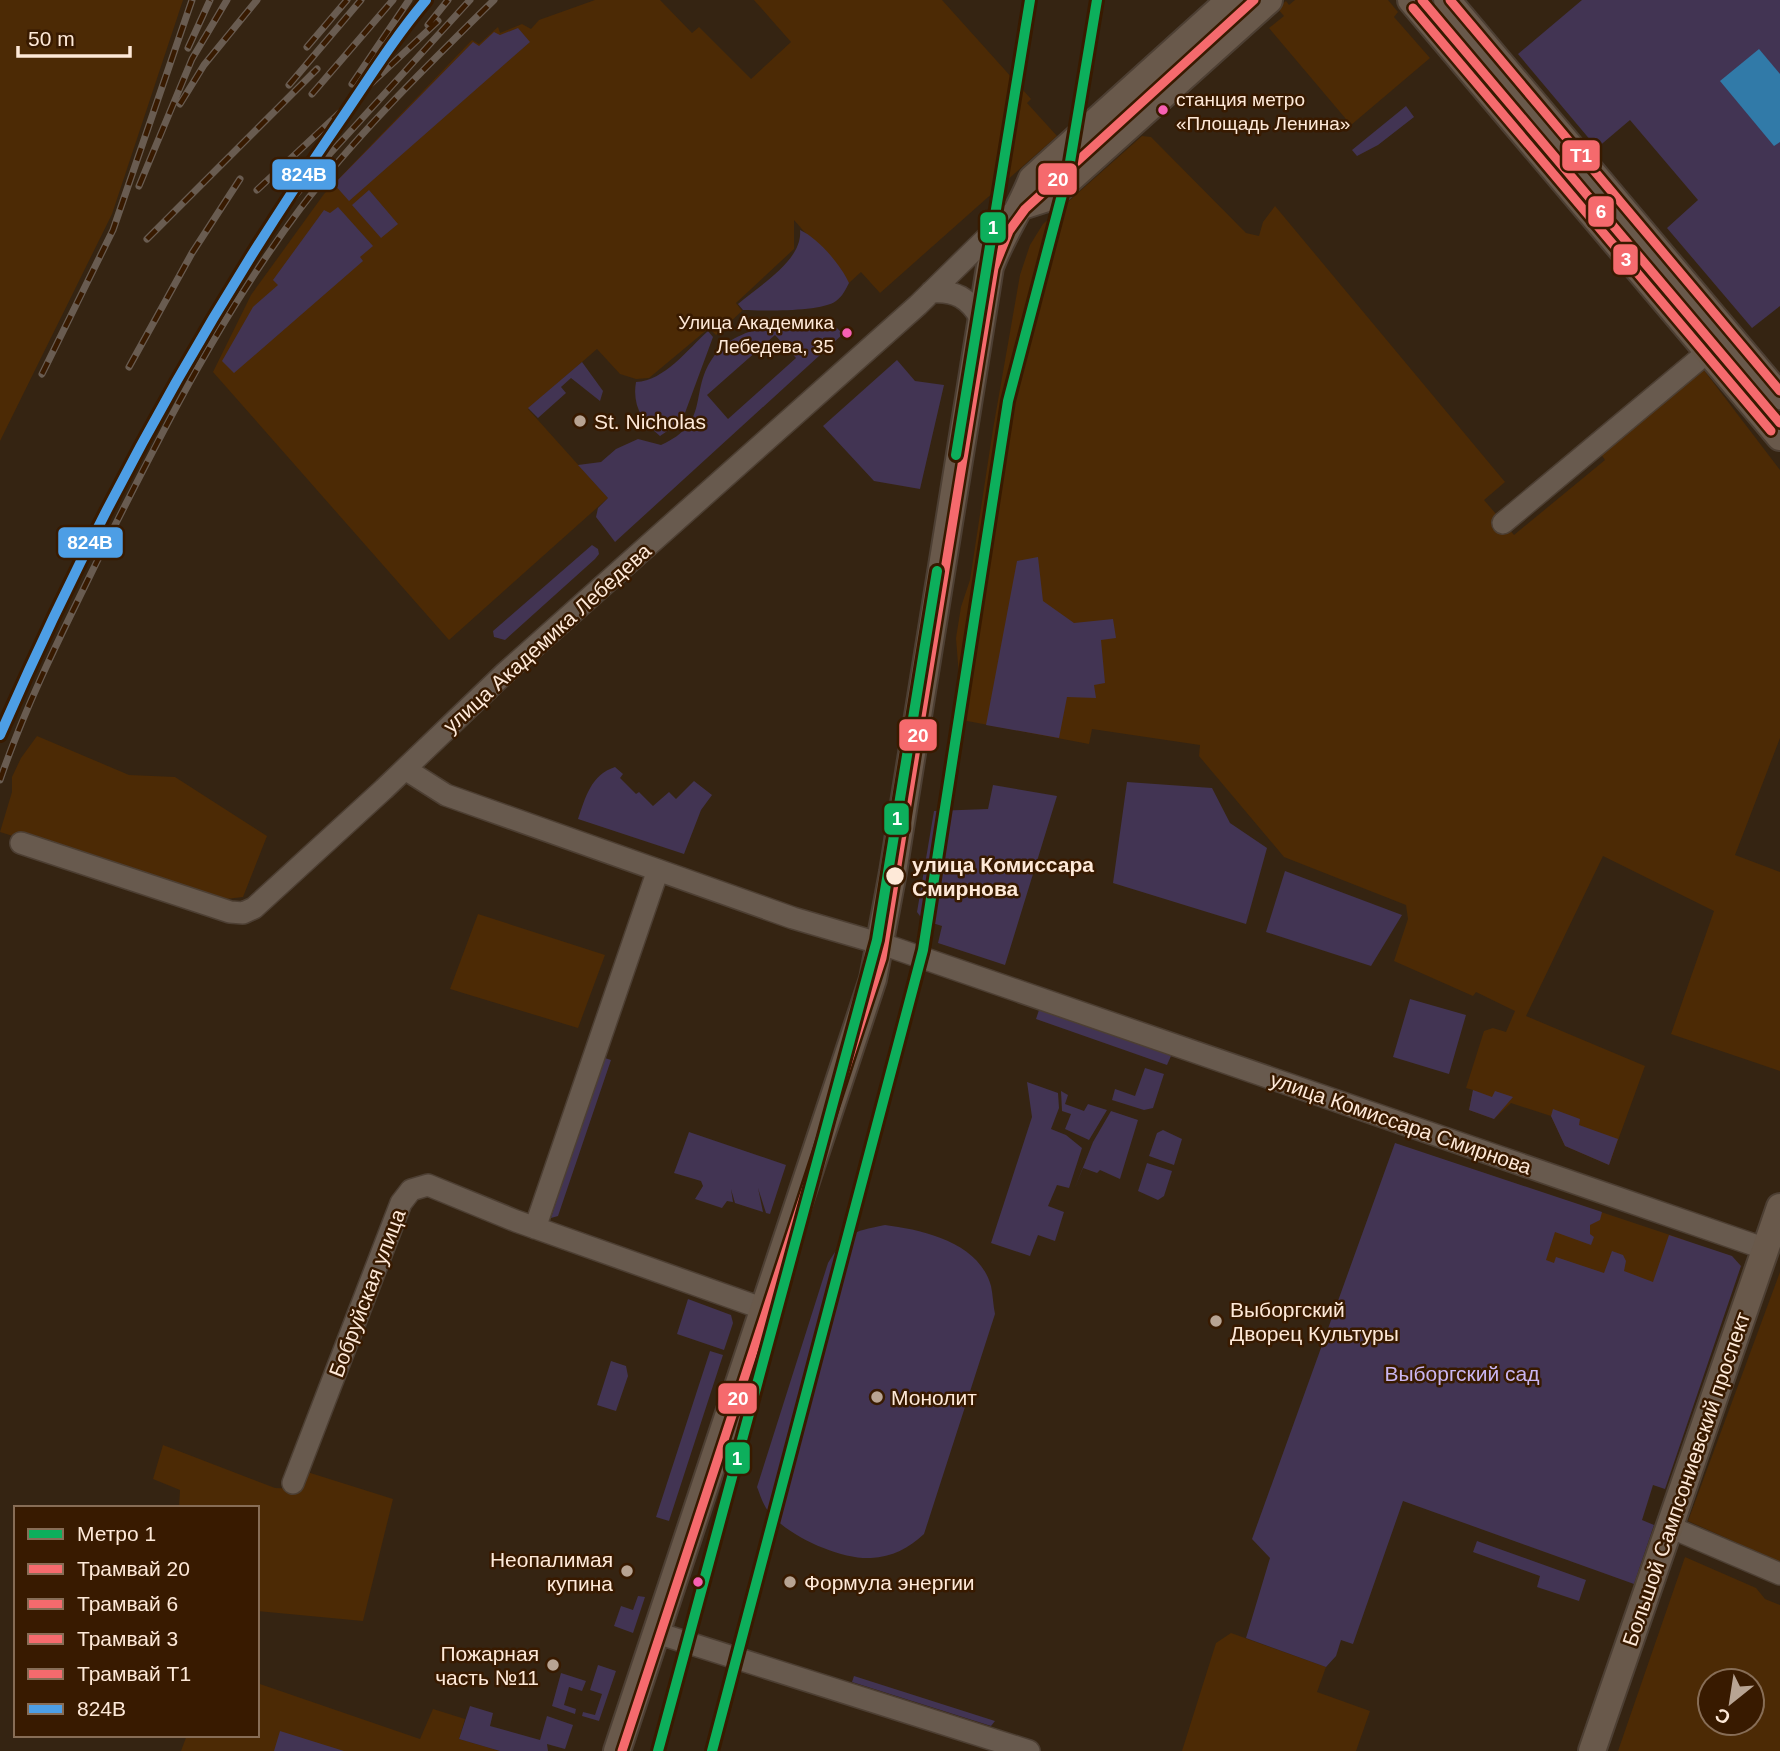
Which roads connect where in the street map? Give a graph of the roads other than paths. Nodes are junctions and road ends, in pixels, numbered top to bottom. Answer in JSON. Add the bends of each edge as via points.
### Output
{"nodes":[{"id":1,"x":1230,"y":0,"type":"edge"},
{"id":2,"x":1269,"y":0,"type":"edge"},
{"id":3,"x":1411,"y":0,"type":"edge"},
{"id":4,"x":1447,"y":0,"type":"edge"},
{"id":5,"x":1022,"y":206,"type":"junction"},
{"id":6,"x":931,"y":292,"type":"junction"},
{"id":7,"x":981,"y":319,"type":"junction"},
{"id":8,"x":1728,"y":335,"type":"junction"},
{"id":9,"x":1708,"y":352,"type":"junction"},
{"id":10,"x":1780,"y":396,"type":"edge"},
{"id":11,"x":1780,"y":437,"type":"edge"},
{"id":12,"x":1503,"y":523,"type":"dead end"},
{"id":13,"x":405,"y":769,"type":"junction"},
{"id":14,"x":21,"y":843,"type":"dead end"},
{"id":15,"x":658,"y":870,"type":"junction"},
{"id":16,"x":881,"y":944,"type":"junction"},
{"id":17,"x":1780,"y":1207,"type":"edge"},
{"id":18,"x":535,"y":1228,"type":"junction"},
{"id":19,"x":1766,"y":1249,"type":"junction"},
{"id":20,"x":764,"y":1309,"type":"junction"},
{"id":21,"x":293,"y":1483,"type":"dead end"},
{"id":22,"x":1670,"y":1527,"type":"junction"},
{"id":23,"x":1780,"y":1574,"type":"edge"},
{"id":24,"x":657,"y":1633,"type":"junction"},
{"id":25,"x":617,"y":1751,"type":"edge"},
{"id":26,"x":1029,"y":1751,"type":"edge"},
{"id":27,"x":1592,"y":1751,"type":"edge"}],
"edges":[{"from":1,"to":5,"type":"main road","name":"улица Академика Лебедева","via":[[1032,179]]},
{"from":2,"to":5,"type":"main road","name":"улица Академика Лебедева","via":[[1050,197]]},
{"from":3,"to":9,"type":"main road"},
{"from":4,"to":8,"type":"main road"},
{"from":5,"to":6,"type":"street","name":"улица Академика Лебедева"},
{"from":5,"to":7,"type":"main road","via":[[1004,230],[990,267]]},
{"from":6,"to":7,"type":"street","via":[[961,296],[974,305]]},
{"from":6,"to":13,"type":"street","name":"улица Академика Лебедева","via":[[505,673]]},
{"from":7,"to":16,"type":"main road"},
{"from":8,"to":9,"type":"street"},
{"from":8,"to":10,"type":"main road"},
{"from":9,"to":11,"type":"main road"},
{"from":9,"to":12,"type":"street"},
{"from":13,"to":14,"type":"street","name":"улица Академика Лебедева","via":[[254,908],[243,913]]},
{"from":13,"to":15,"type":"street","name":"улица Комиссара Смирнова","via":[[446,795]]},
{"from":15,"to":16,"type":"street","name":"улица Комиссара Смирнова"},
{"from":15,"to":18,"type":"street"},
{"from":16,"to":19,"type":"street","name":"улица Комиссара Смирнова"},
{"from":16,"to":20,"type":"main road"},
{"from":17,"to":19,"type":"main road","name":"Большой Сампсониевский проспект"},
{"from":18,"to":20,"type":"street","name":"Бобруйская улица"},
{"from":18,"to":21,"type":"street","name":"Бобруйская улица","via":[[428,1185],[411,1191],[382,1246]]},
{"from":19,"to":22,"type":"main road","name":"Большой Сампсониевский проспект"},
{"from":20,"to":24,"type":"main road"},
{"from":22,"to":23,"type":"street"},
{"from":22,"to":27,"type":"main road","name":"Большой Сампсониевский проспект"},
{"from":24,"to":25,"type":"main road"},
{"from":24,"to":26,"type":"street"}]}
